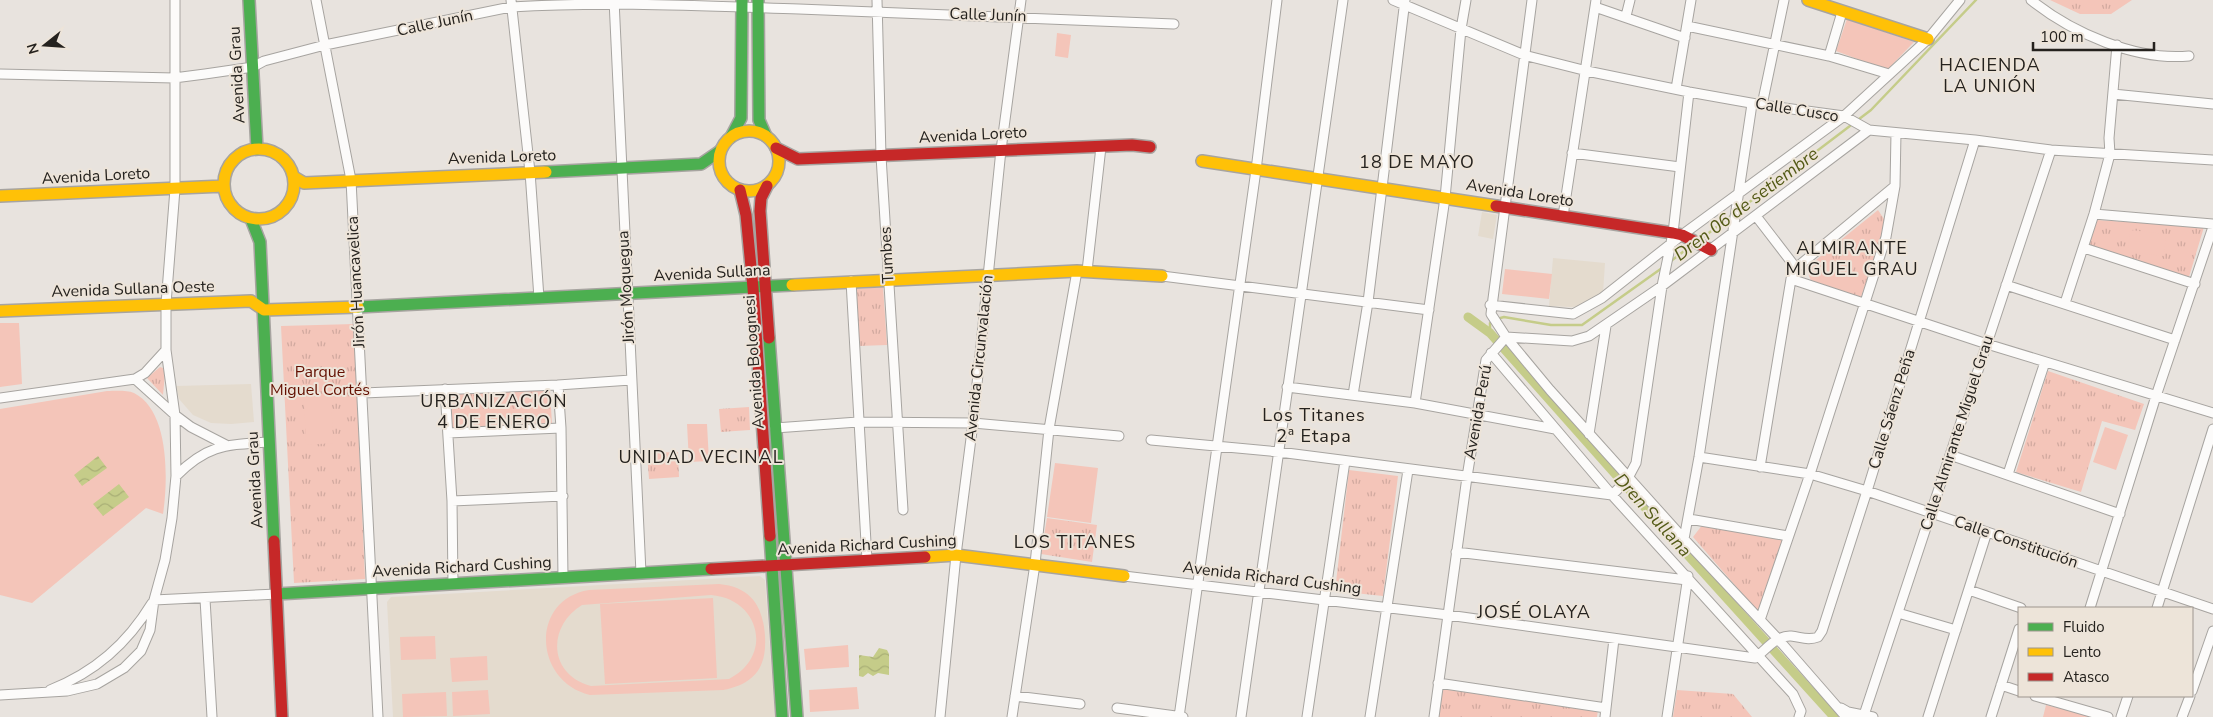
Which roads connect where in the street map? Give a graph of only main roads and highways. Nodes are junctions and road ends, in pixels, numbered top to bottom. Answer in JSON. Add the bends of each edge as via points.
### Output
{"nodes":[{"id":1,"x":249,"y":0,"type":"edge"},
{"id":2,"x":1808,"y":0,"type":"edge"},
{"id":3,"x":742,"y":3,"type":"edge"},
{"id":4,"x":758,"y":4,"type":"edge"},
{"id":5,"x":1928,"y":39,"type":"road end"},
{"id":6,"x":766,"y":136,"type":"junction"},
{"id":7,"x":731,"y":137,"type":"junction"},
{"id":8,"x":1150,"y":147,"type":"dead end"},
{"id":9,"x":776,"y":148,"type":"junction"},
{"id":10,"x":257,"y":149,"type":"junction"},
{"id":11,"x":720,"y":151,"type":"junction"},
{"id":12,"x":798,"y":159,"type":"junction"},
{"id":13,"x":1202,"y":162,"type":"dead end"},
{"id":14,"x":701,"y":164,"type":"junction"},
{"id":15,"x":721,"y":174,"type":"junction"},
{"id":16,"x":776,"y":175,"type":"junction"},
{"id":17,"x":299,"y":180,"type":"junction"},
{"id":18,"x":224,"y":186,"type":"junction"},
{"id":19,"x":767,"y":186,"type":"junction"},
{"id":20,"x":740,"y":190,"type":"junction"},
{"id":21,"x":0,"y":196,"type":"edge"},
{"id":22,"x":251,"y":219,"type":"junction"},
{"id":23,"x":268,"y":219,"type":"junction"},
{"id":24,"x":260,"y":242,"type":"junction"},
{"id":25,"x":1711,"y":250,"type":"road end"},
{"id":26,"x":1162,"y":276,"type":"road end"},
{"id":27,"x":753,"y":288,"type":"junction"},
{"id":28,"x":765,"y":288,"type":"junction"},
{"id":29,"x":0,"y":310,"type":"edge"},
{"id":30,"x":264,"y":310,"type":"junction"},
{"id":31,"x":785,"y":565,"type":"junction"},
{"id":32,"x":770,"y":566,"type":"junction"},
{"id":33,"x":1124,"y":576,"type":"road end"},
{"id":34,"x":277,"y":594,"type":"junction"},
{"id":35,"x":282,"y":717,"type":"edge"},
{"id":36,"x":782,"y":717,"type":"edge"},
{"id":37,"x":797,"y":717,"type":"edge"}],
"edges":[{"from":1,"to":10,"type":"main road","name":"Avenida Grau"},
{"from":2,"to":5,"type":"main road"},
{"from":3,"to":7,"type":"main road","via":[[740,118]]},
{"from":4,"to":6,"type":"main road","via":[[759,120]]},
{"from":6,"to":7,"type":"main road","via":[[749,131]]},
{"from":6,"to":9,"type":"main road"},
{"from":7,"to":11,"type":"main road"},
{"from":8,"to":12,"type":"main road","name":"Avenida Loreto","via":[[1132,145]]},
{"from":9,"to":12,"type":"main road","name":"Avenida Loreto"},
{"from":9,"to":16,"type":"main road","via":[[779,162]]},
{"from":10,"to":17,"type":"main road","via":[[277,153]]},
{"from":10,"to":18,"type":"main road","via":[[242,154],[229,165]]},
{"from":11,"to":14,"type":"main road"},
{"from":11,"to":15,"type":"main road"},
{"from":12,"to":16,"type":"main road"},
{"from":13,"to":25,"type":"main road","name":"Avenida Loreto","via":[[1677,234]]},
{"from":14,"to":15,"type":"main road"},
{"from":14,"to":17,"type":"main road","name":"Avenida Loreto"},
{"from":15,"to":20,"type":"main road"},
{"from":16,"to":19,"type":"main road"},
{"from":17,"to":23,"type":"main road","via":[[288,206]]},
{"from":18,"to":21,"type":"main road","name":"Avenida Loreto"},
{"from":18,"to":22,"type":"main road","via":[[229,204]]},
{"from":19,"to":20,"type":"main road","via":[[754,191]]},
{"from":19,"to":28,"type":"main road","name":"Avenida Bolognesi","via":[[761,198],[760,211]]},
{"from":20,"to":27,"type":"main road","name":"Avenida Bolognesi","via":[[746,215]]},
{"from":22,"to":23,"type":"main road"},
{"from":22,"to":24,"type":"main road","name":"Avenida Grau"},
{"from":23,"to":24,"type":"main road","name":"Avenida Grau"},
{"from":24,"to":30,"type":"main road","name":"Avenida Grau"},
{"from":26,"to":28,"type":"main road","name":"Avenida Sullana","via":[[1082,271]]},
{"from":27,"to":28,"type":"main road","name":"Avenida Sullana"},
{"from":27,"to":30,"type":"main road","name":"Avenida Sullana"},
{"from":27,"to":32,"type":"main road","name":"Avenida Bolognesi"},
{"from":28,"to":31,"type":"main road","name":"Avenida Bolognesi"},
{"from":29,"to":30,"type":"main road","name":"Avenida Sullana Oeste","via":[[251,300]]},
{"from":30,"to":34,"type":"main road","name":"Avenida Grau"},
{"from":31,"to":32,"type":"main road","name":"Avenida Richard Cushing"},
{"from":31,"to":33,"type":"main road","name":"Avenida Richard Cushing","via":[[956,555]]},
{"from":31,"to":37,"type":"main road","name":"Avenida Bolognesi"},
{"from":32,"to":34,"type":"main road","name":"Avenida Richard Cushing"},
{"from":32,"to":36,"type":"main road","name":"Avenida Bolognesi"},
{"from":34,"to":35,"type":"main road","name":"Avenida Grau"}]}
